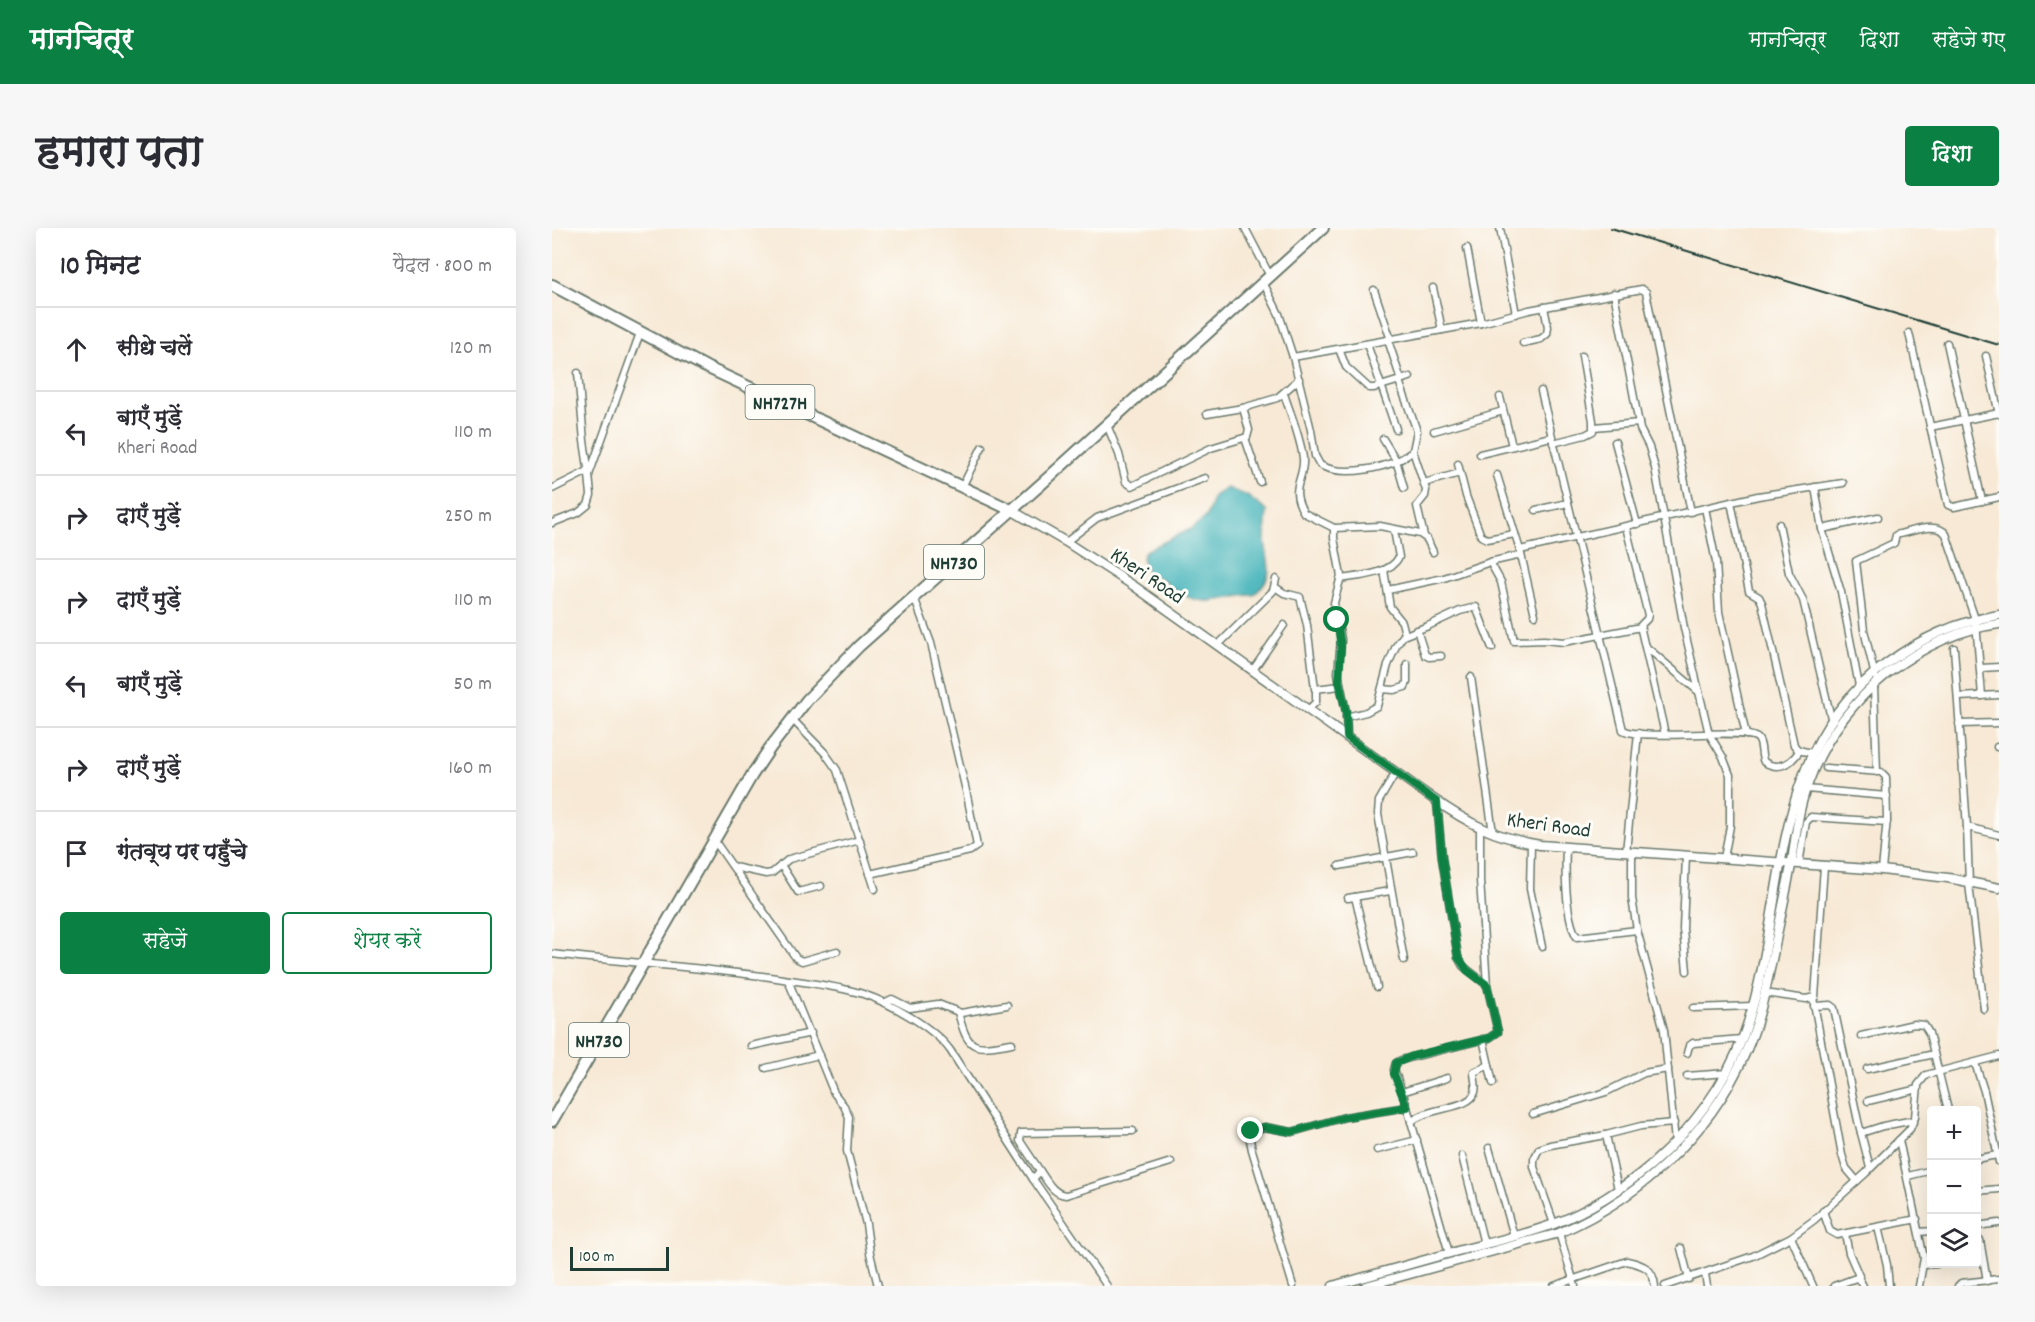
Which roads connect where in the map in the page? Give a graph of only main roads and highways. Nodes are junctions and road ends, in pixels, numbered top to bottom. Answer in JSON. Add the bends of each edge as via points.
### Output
{"nodes":[{"id":1,"x":1323,"y":228,"type":"edge"},
{"id":2,"x":552,"y":285,"type":"edge"},
{"id":3,"x":1011,"y":510,"type":"junction"},
{"id":4,"x":552,"y":1121,"type":"edge"}],
"edges":[{"from":1,"to":3,"type":"highway","number":"NH730"},
{"from":2,"to":3,"type":"highway","number":"NH727H","via":[[728,377]]},
{"from":3,"to":4,"type":"highway","number":"NH730","via":[[859,646],[791,719],[752,775]]}]}
